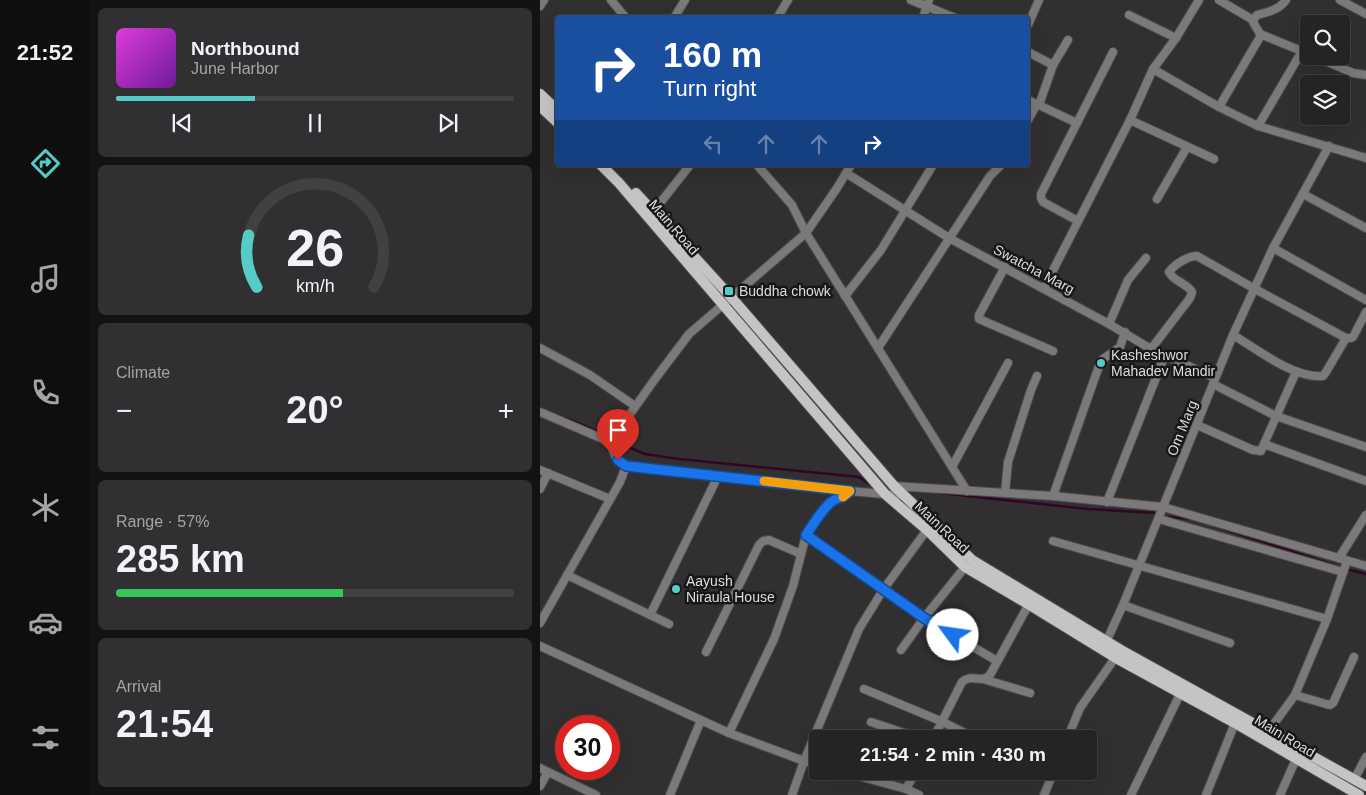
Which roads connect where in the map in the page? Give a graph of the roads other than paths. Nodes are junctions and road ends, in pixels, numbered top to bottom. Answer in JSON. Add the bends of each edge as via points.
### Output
{"nodes":[{"id":1,"x":544,"y":0,"type":"edge"},
{"id":2,"x":611,"y":0,"type":"edge"},
{"id":3,"x":686,"y":0,"type":"edge"},
{"id":4,"x":788,"y":0,"type":"edge"},
{"id":5,"x":911,"y":0,"type":"edge"},
{"id":6,"x":1039,"y":0,"type":"edge"},
{"id":7,"x":1199,"y":0,"type":"edge"},
{"id":8,"x":1219,"y":0,"type":"edge"},
{"id":9,"x":1286,"y":0,"type":"edge"},
{"id":10,"x":1340,"y":0,"type":"edge"},
{"id":11,"x":928,"y":3,"type":"edge"},
{"id":12,"x":540,"y":6,"type":"edge"},
{"id":13,"x":1366,"y":14,"type":"edge"},
{"id":14,"x":624,"y":15,"type":"edge"},
{"id":15,"x":676,"y":15,"type":"edge"},
{"id":16,"x":779,"y":15,"type":"edge"},
{"id":17,"x":924,"y":15,"type":"edge"},
{"id":18,"x":950,"y":15,"type":"edge"},
{"id":19,"x":1129,"y":15,"type":"dead end"},
{"id":20,"x":1030,"y":20,"type":"edge"},
{"id":21,"x":1253,"y":20,"type":"junction"},
{"id":22,"x":1260,"y":34,"type":"junction"},
{"id":23,"x":1176,"y":38,"type":"junction"},
{"id":24,"x":1068,"y":40,"type":"dead end"},
{"id":25,"x":1300,"y":51,"type":"edge"},
{"id":26,"x":1113,"y":52,"type":"dead end"},
{"id":27,"x":1030,"y":53,"type":"edge"},
{"id":28,"x":1300,"y":61,"type":"edge"},
{"id":29,"x":1053,"y":65,"type":"junction"},
{"id":30,"x":1335,"y":65,"type":"edge"},
{"id":31,"x":1153,"y":69,"type":"junction"},
{"id":32,"x":1366,"y":75,"type":"edge"},
{"id":33,"x":540,"y":94,"type":"edge"},
{"id":34,"x":1030,"y":101,"type":"edge"},
{"id":35,"x":1038,"y":105,"type":"junction"},
{"id":36,"x":540,"y":106,"type":"edge"},
{"id":37,"x":1219,"y":107,"type":"junction"},
{"id":38,"x":555,"y":108,"type":"edge"},
{"id":39,"x":1030,"y":117,"type":"edge"},
{"id":40,"x":555,"y":120,"type":"edge"},
{"id":41,"x":1130,"y":120,"type":"junction"},
{"id":42,"x":1077,"y":123,"type":"junction"},
{"id":43,"x":1258,"y":126,"type":"junction"},
{"id":44,"x":1328,"y":146,"type":"junction"},
{"id":45,"x":1187,"y":147,"type":"junction"},
{"id":46,"x":1366,"y":158,"type":"edge"},
{"id":47,"x":1214,"y":159,"type":"dead end"},
{"id":48,"x":603,"y":167,"type":"edge"},
{"id":49,"x":612,"y":167,"type":"edge"},
{"id":50,"x":688,"y":167,"type":"edge"},
{"id":51,"x":849,"y":167,"type":"edge"},
{"id":52,"x":932,"y":167,"type":"edge"},
{"id":53,"x":999,"y":167,"type":"edge"},
{"id":54,"x":766,"y":168,"type":"edge"},
{"id":55,"x":846,"y":173,"type":"junction"},
{"id":56,"x":1303,"y":194,"type":"junction"},
{"id":57,"x":1157,"y":199,"type":"dead end"},
{"id":58,"x":906,"y":211,"type":"junction"},
{"id":59,"x":653,"y":212,"type":"junction"},
{"id":60,"x":1078,"y":221,"type":"junction"},
{"id":61,"x":1366,"y":228,"type":"edge"},
{"id":62,"x":806,"y":233,"type":"junction"},
{"id":63,"x":949,"y":238,"type":"junction"},
{"id":64,"x":1273,"y":248,"type":"junction"},
{"id":65,"x":1146,"y":258,"type":"dead end"},
{"id":66,"x":1004,"y":267,"type":"junction"},
{"id":67,"x":1044,"y":288,"type":"junction"},
{"id":68,"x":1255,"y":289,"type":"junction"},
{"id":69,"x":845,"y":296,"type":"junction"},
{"id":70,"x":727,"y":300,"type":"junction"},
{"id":71,"x":1366,"y":300,"type":"edge"},
{"id":72,"x":1366,"y":312,"type":"edge"},
{"id":73,"x":1109,"y":324,"type":"junction"},
{"id":74,"x":1125,"y":332,"type":"junction"},
{"id":75,"x":1234,"y":335,"type":"junction"},
{"id":76,"x":1346,"y":338,"type":"junction"},
{"id":77,"x":540,"y":348,"type":"edge"},
{"id":78,"x":878,"y":348,"type":"junction"},
{"id":79,"x":1151,"y":349,"type":"junction"},
{"id":80,"x":1053,"y":351,"type":"dead end"},
{"id":81,"x":1165,"y":355,"type":"junction"},
{"id":82,"x":1008,"y":363,"type":"dead end"},
{"id":83,"x":1296,"y":372,"type":"junction"},
{"id":84,"x":1037,"y":376,"type":"dead end"},
{"id":85,"x":1214,"y":381,"type":"junction"},
{"id":86,"x":635,"y":406,"type":"junction"},
{"id":87,"x":540,"y":412,"type":"edge"},
{"id":88,"x":1276,"y":416,"type":"junction"},
{"id":89,"x":1197,"y":425,"type":"junction"},
{"id":90,"x":610,"y":442,"type":"junction"},
{"id":91,"x":1264,"y":444,"type":"junction"},
{"id":92,"x":1366,"y":447,"type":"edge"},
{"id":93,"x":626,"y":466,"type":"junction"},
{"id":94,"x":952,"y":467,"type":"junction"},
{"id":95,"x":544,"y":472,"type":"edge"},
{"id":96,"x":718,"y":476,"type":"junction"},
{"id":97,"x":1366,"y":481,"type":"edge"},
{"id":98,"x":894,"y":486,"type":"junction"},
{"id":99,"x":540,"y":489,"type":"edge"},
{"id":100,"x":850,"y":491,"type":"junction"},
{"id":101,"x":967,"y":491,"type":"junction"},
{"id":102,"x":1005,"y":493,"type":"junction"},
{"id":103,"x":885,"y":494,"type":"junction"},
{"id":104,"x":905,"y":496,"type":"junction"},
{"id":105,"x":1053,"y":496,"type":"junction"},
{"id":106,"x":610,"y":499,"type":"junction"},
{"id":107,"x":1107,"y":502,"type":"junction"},
{"id":108,"x":1163,"y":508,"type":"junction"},
{"id":109,"x":1366,"y":515,"type":"edge"},
{"id":110,"x":1159,"y":519,"type":"junction"},
{"id":111,"x":930,"y":526,"type":"junction"},
{"id":112,"x":806,"y":535,"type":"junction"},
{"id":113,"x":1053,"y":541,"type":"dead end"},
{"id":114,"x":801,"y":554,"type":"junction"},
{"id":115,"x":1139,"y":565,"type":"junction"},
{"id":116,"x":1344,"y":565,"type":"junction"},
{"id":117,"x":1366,"y":566,"type":"edge"},
{"id":118,"x":965,"y":567,"type":"junction"},
{"id":119,"x":567,"y":575,"type":"junction"},
{"id":120,"x":883,"y":590,"type":"junction"},
{"id":121,"x":1030,"y":601,"type":"junction"},
{"id":122,"x":1124,"y":605,"type":"junction"},
{"id":123,"x":650,"y":615,"type":"junction"},
{"id":124,"x":924,"y":618,"type":"junction"},
{"id":125,"x":1327,"y":619,"type":"junction"},
{"id":126,"x":540,"y":623,"type":"edge"},
{"id":127,"x":669,"y":624,"type":"dead end"},
{"id":128,"x":1106,"y":642,"type":"junction"},
{"id":129,"x":1230,"y":643,"type":"dead end"},
{"id":130,"x":540,"y":646,"type":"edge"},
{"id":131,"x":901,"y":650,"type":"dead end"},
{"id":132,"x":706,"y":652,"type":"dead end"},
{"id":133,"x":1118,"y":654,"type":"junction"},
{"id":134,"x":1354,"y":657,"type":"dead end"},
{"id":135,"x":997,"y":661,"type":"junction"},
{"id":136,"x":983,"y":679,"type":"junction"},
{"id":137,"x":864,"y":689,"type":"dead end"},
{"id":138,"x":1182,"y":690,"type":"junction"},
{"id":139,"x":1030,"y":693,"type":"dead end"},
{"id":140,"x":1295,"y":695,"type":"junction"},
{"id":141,"x":701,"y":720,"type":"junction"},
{"id":142,"x":871,"y":722,"type":"dead end"},
{"id":143,"x":943,"y":722,"type":"junction"},
{"id":144,"x":1235,"y":723,"type":"junction"},
{"id":145,"x":895,"y":730,"type":"edge"},
{"id":146,"x":938,"y":730,"type":"edge"},
{"id":147,"x":959,"y":730,"type":"edge"},
{"id":148,"x":1071,"y":730,"type":"edge"},
{"id":149,"x":1268,"y":732,"type":"junction"},
{"id":150,"x":729,"y":733,"type":"junction"},
{"id":151,"x":1366,"y":757,"type":"edge"},
{"id":152,"x":1296,"y":759,"type":"junction"},
{"id":153,"x":804,"y":761,"type":"junction"},
{"id":154,"x":809,"y":762,"type":"edge"},
{"id":155,"x":540,"y":768,"type":"edge"},
{"id":156,"x":548,"y":772,"type":"junction"},
{"id":157,"x":873,"y":780,"type":"edge"},
{"id":158,"x":911,"y":780,"type":"edge"},
{"id":159,"x":1050,"y":780,"type":"edge"},
{"id":160,"x":1354,"y":780,"type":"junction"},
{"id":161,"x":540,"y":786,"type":"edge"},
{"id":162,"x":1366,"y":786,"type":"edge"},
{"id":163,"x":906,"y":789,"type":"junction"},
{"id":164,"x":580,"y":791,"type":"edge"},
{"id":165,"x":1347,"y":792,"type":"edge"},
{"id":166,"x":596,"y":795,"type":"edge"},
{"id":167,"x":670,"y":795,"type":"edge"},
{"id":168,"x":792,"y":795,"type":"edge"},
{"id":169,"x":919,"y":795,"type":"edge"},
{"id":170,"x":1044,"y":795,"type":"edge"},
{"id":171,"x":1131,"y":795,"type":"edge"},
{"id":172,"x":1206,"y":795,"type":"edge"},
{"id":173,"x":1280,"y":795,"type":"edge"},
{"id":174,"x":1359,"y":795,"type":"edge"}],
"edges":[{"from":1,"to":12,"type":"street"},
{"from":2,"to":14,"type":"street"},
{"from":3,"to":15,"type":"street"},
{"from":4,"to":16,"type":"street"},
{"from":5,"to":11,"type":"street"},
{"from":6,"to":20,"type":"street"},
{"from":7,"to":23,"type":"street"},
{"from":8,"to":21,"type":"street"},
{"from":9,"to":21,"type":"street","via":[[1283,5],[1257,15]]},
{"from":10,"to":13,"type":"street"},
{"from":11,"to":17,"type":"street"},
{"from":11,"to":18,"type":"street"},
{"from":19,"to":23,"type":"street"},
{"from":21,"to":22,"type":"street"},
{"from":22,"to":25,"type":"street"},
{"from":22,"to":37,"type":"street"},
{"from":23,"to":31,"type":"street"},
{"from":24,"to":29,"type":"street"},
{"from":26,"to":42,"type":"street"},
{"from":27,"to":29,"type":"street"},
{"from":28,"to":43,"type":"street"},
{"from":29,"to":35,"type":"street"},
{"from":30,"to":32,"type":"street"},
{"from":31,"to":37,"type":"street"},
{"from":31,"to":41,"type":"street"},
{"from":33,"to":38,"type":"main road"},
{"from":34,"to":35,"type":"street"},
{"from":35,"to":39,"type":"street"},
{"from":35,"to":42,"type":"street"},
{"from":36,"to":40,"type":"main road"},
{"from":37,"to":43,"type":"street"},
{"from":41,"to":45,"type":"street"},
{"from":41,"to":60,"type":"street"},
{"from":42,"to":60,"type":"street","via":[[1040,198]]},
{"from":43,"to":44,"type":"street"},
{"from":44,"to":46,"type":"street"},
{"from":44,"to":56,"type":"street","name":"Om Marg"},
{"from":45,"to":47,"type":"street"},
{"from":45,"to":57,"type":"street"},
{"from":48,"to":70,"type":"main road","name":"Main Road"},
{"from":49,"to":59,"type":"main road","name":"Main Road"},
{"from":50,"to":59,"type":"street"},
{"from":51,"to":55,"type":"street"},
{"from":52,"to":58,"type":"street"},
{"from":53,"to":63,"type":"street"},
{"from":54,"to":62,"type":"street","via":[[792,205]]},
{"from":55,"to":58,"type":"street","name":"Swatcha Marg"},
{"from":55,"to":62,"type":"street"},
{"from":56,"to":61,"type":"street"},
{"from":56,"to":64,"type":"street","name":"Om Marg"},
{"from":58,"to":63,"type":"street","name":"Swatcha Marg"},
{"from":58,"to":69,"type":"street"},
{"from":59,"to":70,"type":"main road","name":"Main Road"},
{"from":60,"to":67,"type":"street"},
{"from":62,"to":69,"type":"street"},
{"from":62,"to":70,"type":"street"},
{"from":63,"to":66,"type":"street","name":"Swatcha Marg"},
{"from":63,"to":78,"type":"street"},
{"from":64,"to":68,"type":"street","name":"Om Marg"},
{"from":64,"to":71,"type":"street"},
{"from":65,"to":73,"type":"street","via":[[1128,280]]},
{"from":66,"to":67,"type":"street","name":"Swatcha Marg"},
{"from":66,"to":80,"type":"street","via":[[979,319]]},
{"from":67,"to":73,"type":"street","name":"Swatcha Marg"},
{"from":68,"to":75,"type":"street","name":"Om Marg"},
{"from":68,"to":76,"type":"street"},
{"from":68,"to":79,"type":"street","via":[[1197,256],[1191,256],[1169,272],[1191,289],[1190,298]]},
{"from":69,"to":78,"type":"street"},
{"from":70,"to":86,"type":"street","via":[[689,334]]},
{"from":70,"to":98,"type":"main road","name":"Main Road"},
{"from":70,"to":103,"type":"main road","name":"Main Road"},
{"from":72,"to":76,"type":"street","via":[[1353,337]]},
{"from":73,"to":74,"type":"street","name":"Swatcha Marg"},
{"from":74,"to":79,"type":"street","name":"Swatcha Marg"},
{"from":74,"to":105,"type":"street","via":[[1120,347],[1103,359]]},
{"from":75,"to":83,"type":"street"},
{"from":75,"to":85,"type":"street","name":"Om Marg"},
{"from":76,"to":83,"type":"street","via":[[1322,376]]},
{"from":77,"to":86,"type":"street","via":[[590,375]]},
{"from":78,"to":94,"type":"street"},
{"from":79,"to":81,"type":"street","name":"Swatcha Marg"},
{"from":81,"to":85,"type":"street","name":"Swatcha Marg"},
{"from":81,"to":107,"type":"street"},
{"from":82,"to":94,"type":"street"},
{"from":83,"to":88,"type":"street"},
{"from":84,"to":102,"type":"street","via":[[1008,462]]},
{"from":85,"to":88,"type":"street","name":"Swatcha Marg"},
{"from":85,"to":89,"type":"street","name":"Om Marg"},
{"from":86,"to":90,"type":"street"},
{"from":87,"to":90,"type":"street"},
{"from":88,"to":91,"type":"street"},
{"from":88,"to":92,"type":"street","name":"Swatcha Marg"},
{"from":89,"to":91,"type":"street","via":[[1253,450],[1261,451]]},
{"from":89,"to":108,"type":"street","name":"Om Marg"},
{"from":90,"to":93,"type":"street","via":[[616,458]]},
{"from":91,"to":97,"type":"street"},
{"from":93,"to":96,"type":"street"},
{"from":93,"to":106,"type":"street"},
{"from":94,"to":101,"type":"street"},
{"from":95,"to":99,"type":"street"},
{"from":95,"to":106,"type":"street"},
{"from":96,"to":100,"type":"street"},
{"from":96,"to":123,"type":"street"},
{"from":98,"to":101,"type":"street"},
{"from":98,"to":104,"type":"main road","name":"Main Road"},
{"from":100,"to":103,"type":"street"},
{"from":100,"to":112,"type":"street","via":[[829,503]]},
{"from":101,"to":102,"type":"street"},
{"from":102,"to":105,"type":"street"},
{"from":103,"to":104,"type":"street"},
{"from":103,"to":111,"type":"main road","name":"Main Road"},
{"from":104,"to":111,"type":"main road","name":"Main Road"},
{"from":105,"to":107,"type":"street"},
{"from":106,"to":119,"type":"street"},
{"from":107,"to":108,"type":"street"},
{"from":108,"to":110,"type":"street","name":"Om Marg"},
{"from":108,"to":116,"type":"street"},
{"from":109,"to":116,"type":"street"},
{"from":110,"to":115,"type":"street","name":"Om Marg"},
{"from":110,"to":116,"type":"street"},
{"from":111,"to":118,"type":"main road","name":"Main Road"},
{"from":111,"to":120,"type":"street"},
{"from":111,"to":121,"type":"main road","name":"Main Road"},
{"from":112,"to":114,"type":"street"},
{"from":112,"to":120,"type":"street"},
{"from":113,"to":115,"type":"street"},
{"from":114,"to":132,"type":"street","via":[[769,540],[763,541]]},
{"from":114,"to":150,"type":"street","via":[[774,639]]},
{"from":115,"to":122,"type":"street","name":"Om Marg"},
{"from":115,"to":125,"type":"street"},
{"from":116,"to":117,"type":"street"},
{"from":116,"to":125,"type":"street"},
{"from":118,"to":121,"type":"main road","name":"Main Road"},
{"from":118,"to":124,"type":"street"},
{"from":119,"to":123,"type":"street"},
{"from":119,"to":126,"type":"street"},
{"from":120,"to":124,"type":"street"},
{"from":120,"to":153,"type":"street","via":[[859,629]]},
{"from":121,"to":128,"type":"main road","name":"Main Road"},
{"from":121,"to":133,"type":"main road","name":"Main Road"},
{"from":121,"to":135,"type":"street"},
{"from":122,"to":128,"type":"street","name":"Om Marg"},
{"from":122,"to":129,"type":"street"},
{"from":123,"to":127,"type":"street"},
{"from":124,"to":131,"type":"street"},
{"from":124,"to":135,"type":"street"},
{"from":125,"to":140,"type":"street"},
{"from":128,"to":133,"type":"main road","name":"Main Road"},
{"from":130,"to":141,"type":"street"},
{"from":133,"to":138,"type":"main road","name":"Main Road"},
{"from":133,"to":148,"type":"street","via":[[1080,708]]},
{"from":134,"to":140,"type":"street","via":[[1330,705]]},
{"from":135,"to":136,"type":"street","via":[[990,675]]},
{"from":136,"to":139,"type":"street"},
{"from":136,"to":143,"type":"street","via":[[970,678],[962,682]]},
{"from":137,"to":143,"type":"street"},
{"from":138,"to":144,"type":"main road","name":"Main Road"},
{"from":138,"to":149,"type":"main road","name":"Main Road"},
{"from":138,"to":171,"type":"street"},
{"from":140,"to":149,"type":"street"},
{"from":141,"to":150,"type":"street"},
{"from":141,"to":167,"type":"street"},
{"from":142,"to":145,"type":"street"},
{"from":143,"to":146,"type":"street"},
{"from":143,"to":147,"type":"street"},
{"from":144,"to":152,"type":"main road","name":"Main Road"},
{"from":144,"to":172,"type":"street"},
{"from":149,"to":160,"type":"main road","name":"Main Road"},
{"from":150,"to":153,"type":"street"},
{"from":151,"to":160,"type":"street"},
{"from":152,"to":165,"type":"main road","name":"Main Road"},
{"from":152,"to":173,"type":"street"},
{"from":153,"to":154,"type":"street"},
{"from":153,"to":168,"type":"street"},
{"from":155,"to":156,"type":"street"},
{"from":156,"to":161,"type":"street"},
{"from":156,"to":164,"type":"street"},
{"from":157,"to":163,"type":"street"},
{"from":158,"to":163,"type":"street"},
{"from":159,"to":170,"type":"street"},
{"from":160,"to":162,"type":"main road","name":"Main Road"},
{"from":163,"to":169,"type":"street"},
{"from":164,"to":166,"type":"street"},
{"from":165,"to":174,"type":"main road","name":"Main Road"}]}
